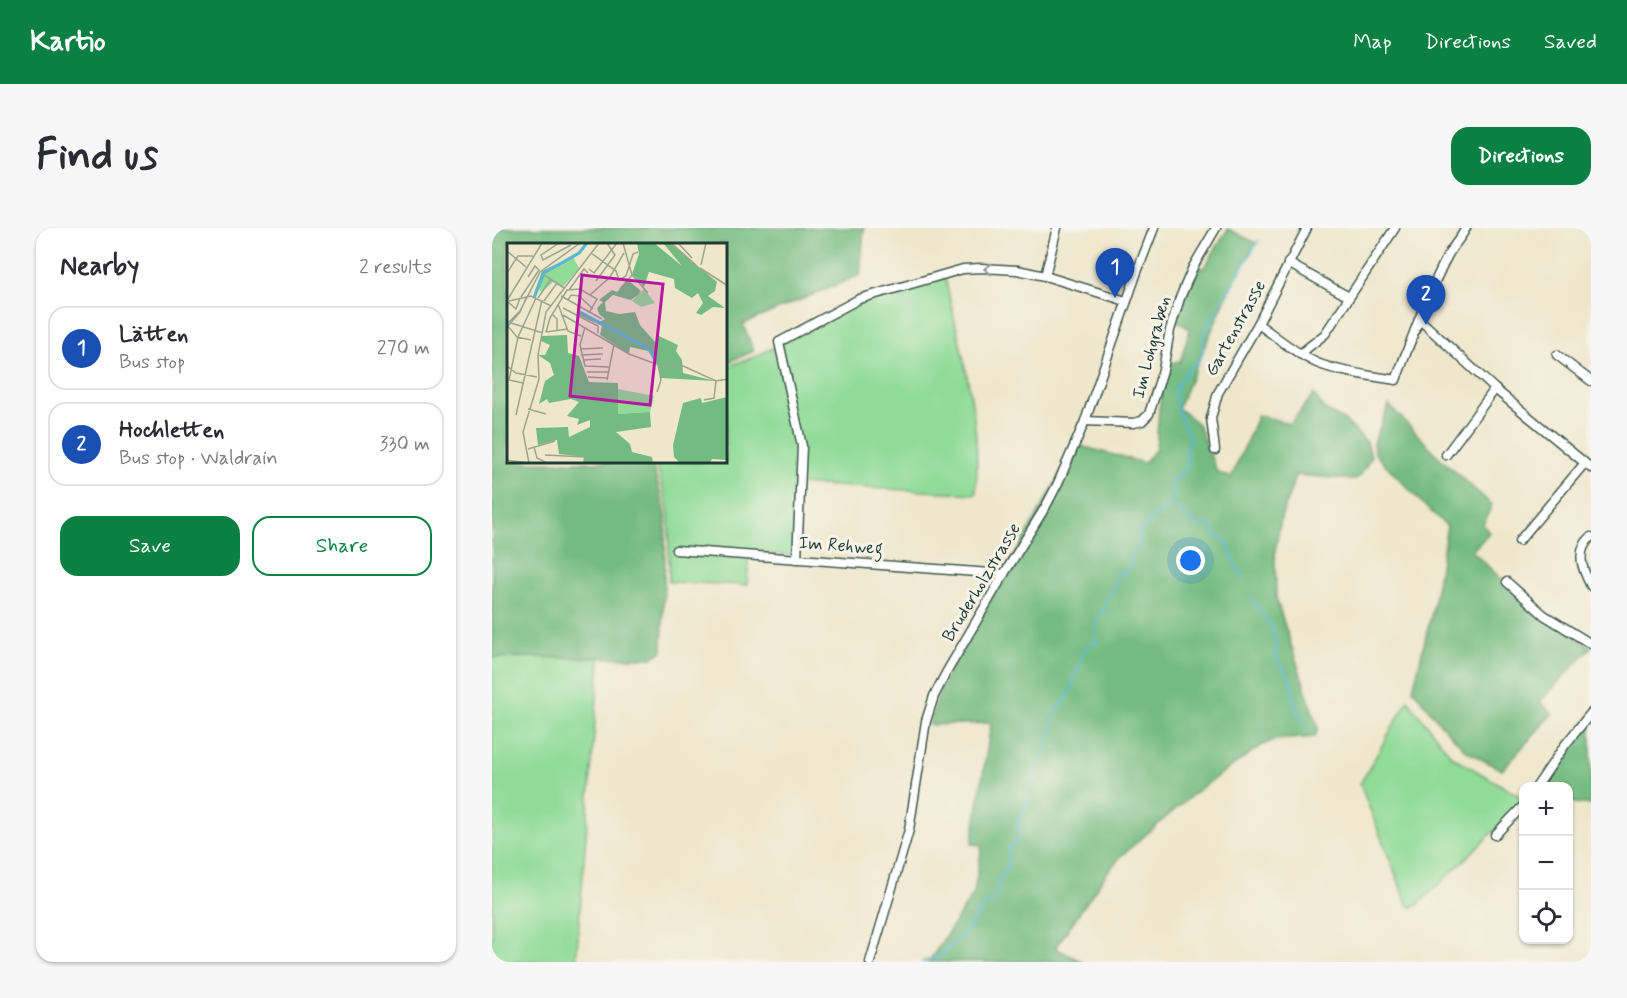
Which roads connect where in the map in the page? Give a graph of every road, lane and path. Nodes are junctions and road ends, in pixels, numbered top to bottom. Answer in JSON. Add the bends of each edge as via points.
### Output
{"nodes":[{"id":1,"x":1057,"y":228,"type":"edge"},
{"id":2,"x":1154,"y":228,"type":"edge"},
{"id":3,"x":1216,"y":228,"type":"edge"},
{"id":4,"x":1307,"y":228,"type":"edge"},
{"id":5,"x":1395,"y":228,"type":"edge"},
{"id":6,"x":1466,"y":228,"type":"edge"},
{"id":7,"x":1288,"y":263,"type":"junction"},
{"id":8,"x":1045,"y":276,"type":"junction"},
{"id":9,"x":1349,"y":297,"type":"junction"},
{"id":10,"x":1126,"y":301,"type":"junction"},
{"id":11,"x":1419,"y":319,"type":"junction"},
{"id":12,"x":1258,"y":324,"type":"junction"},
{"id":13,"x":1300,"y":354,"type":"junction"},
{"id":14,"x":1557,"y":355,"type":"dead end"},
{"id":15,"x":1591,"y":381,"type":"edge"},
{"id":16,"x":1495,"y":389,"type":"junction"},
{"id":17,"x":1085,"y":421,"type":"junction"},
{"id":18,"x":1215,"y":450,"type":"dead end"},
{"id":19,"x":1446,"y":455,"type":"dead end"},
{"id":20,"x":1588,"y":466,"type":"edge"},
{"id":21,"x":1591,"y":537,"type":"edge"},
{"id":22,"x":1519,"y":541,"type":"dead end"},
{"id":23,"x":676,"y":550,"type":"dead end"},
{"id":24,"x":797,"y":558,"type":"junction"},
{"id":25,"x":1004,"y":574,"type":"junction"},
{"id":26,"x":1507,"y":582,"type":"dead end"},
{"id":27,"x":1591,"y":586,"type":"edge"},
{"id":28,"x":1591,"y":644,"type":"edge"},
{"id":29,"x":1591,"y":713,"type":"edge"},
{"id":30,"x":1540,"y":782,"type":"edge"},
{"id":31,"x":1519,"y":811,"type":"edge"},
{"id":32,"x":1495,"y":835,"type":"dead end"},
{"id":33,"x":870,"y":962,"type":"edge"}],
"edges":[{"from":1,"to":8,"type":"street"},
{"from":2,"to":10,"type":"street","name":"Bruderholzstrasse"},
{"from":3,"to":17,"type":"street","name":"Im Lohgraben","via":[[1180,298],[1149,414],[1142,422],[1134,423]]},
{"from":4,"to":7,"type":"street","name":"Gartenstrasse"},
{"from":5,"to":9,"type":"street"},
{"from":6,"to":11,"type":"street","via":[[1449,254]]},
{"from":7,"to":9,"type":"street"},
{"from":7,"to":12,"type":"street","name":"Gartenstrasse"},
{"from":8,"to":10,"type":"street"},
{"from":8,"to":24,"type":"street","one_way":true,"via":[[1017,270],[963,269],[859,299],[779,342],[802,446]]},
{"from":9,"to":13,"type":"street","via":[[1325,334]]},
{"from":10,"to":17,"type":"street","name":"Bruderholzstrasse"},
{"from":11,"to":13,"type":"street","via":[[1396,380],[1318,364]]},
{"from":11,"to":16,"type":"street"},
{"from":12,"to":13,"type":"street"},
{"from":12,"to":18,"type":"street","name":"Gartenstrasse","via":[[1218,393],[1211,417]]},
{"from":14,"to":15,"type":"street"},
{"from":16,"to":19,"type":"street"},
{"from":16,"to":20,"type":"street"},
{"from":17,"to":25,"type":"street","name":"Bruderholzstrasse","via":[[1046,506]]},
{"from":20,"to":22,"type":"street"},
{"from":21,"to":27,"type":"street","via":[[1581,551]]},
{"from":23,"to":24,"type":"street","name":"Im Rehweg"},
{"from":24,"to":25,"type":"street","name":"Im Rehweg"},
{"from":25,"to":33,"type":"street","name":"Bruderholzstrasse","via":[[932,702],[909,830]]},
{"from":26,"to":28,"type":"street","via":[[1544,615]]},
{"from":29,"to":30,"type":"street"},
{"from":31,"to":32,"type":"street"}]}
